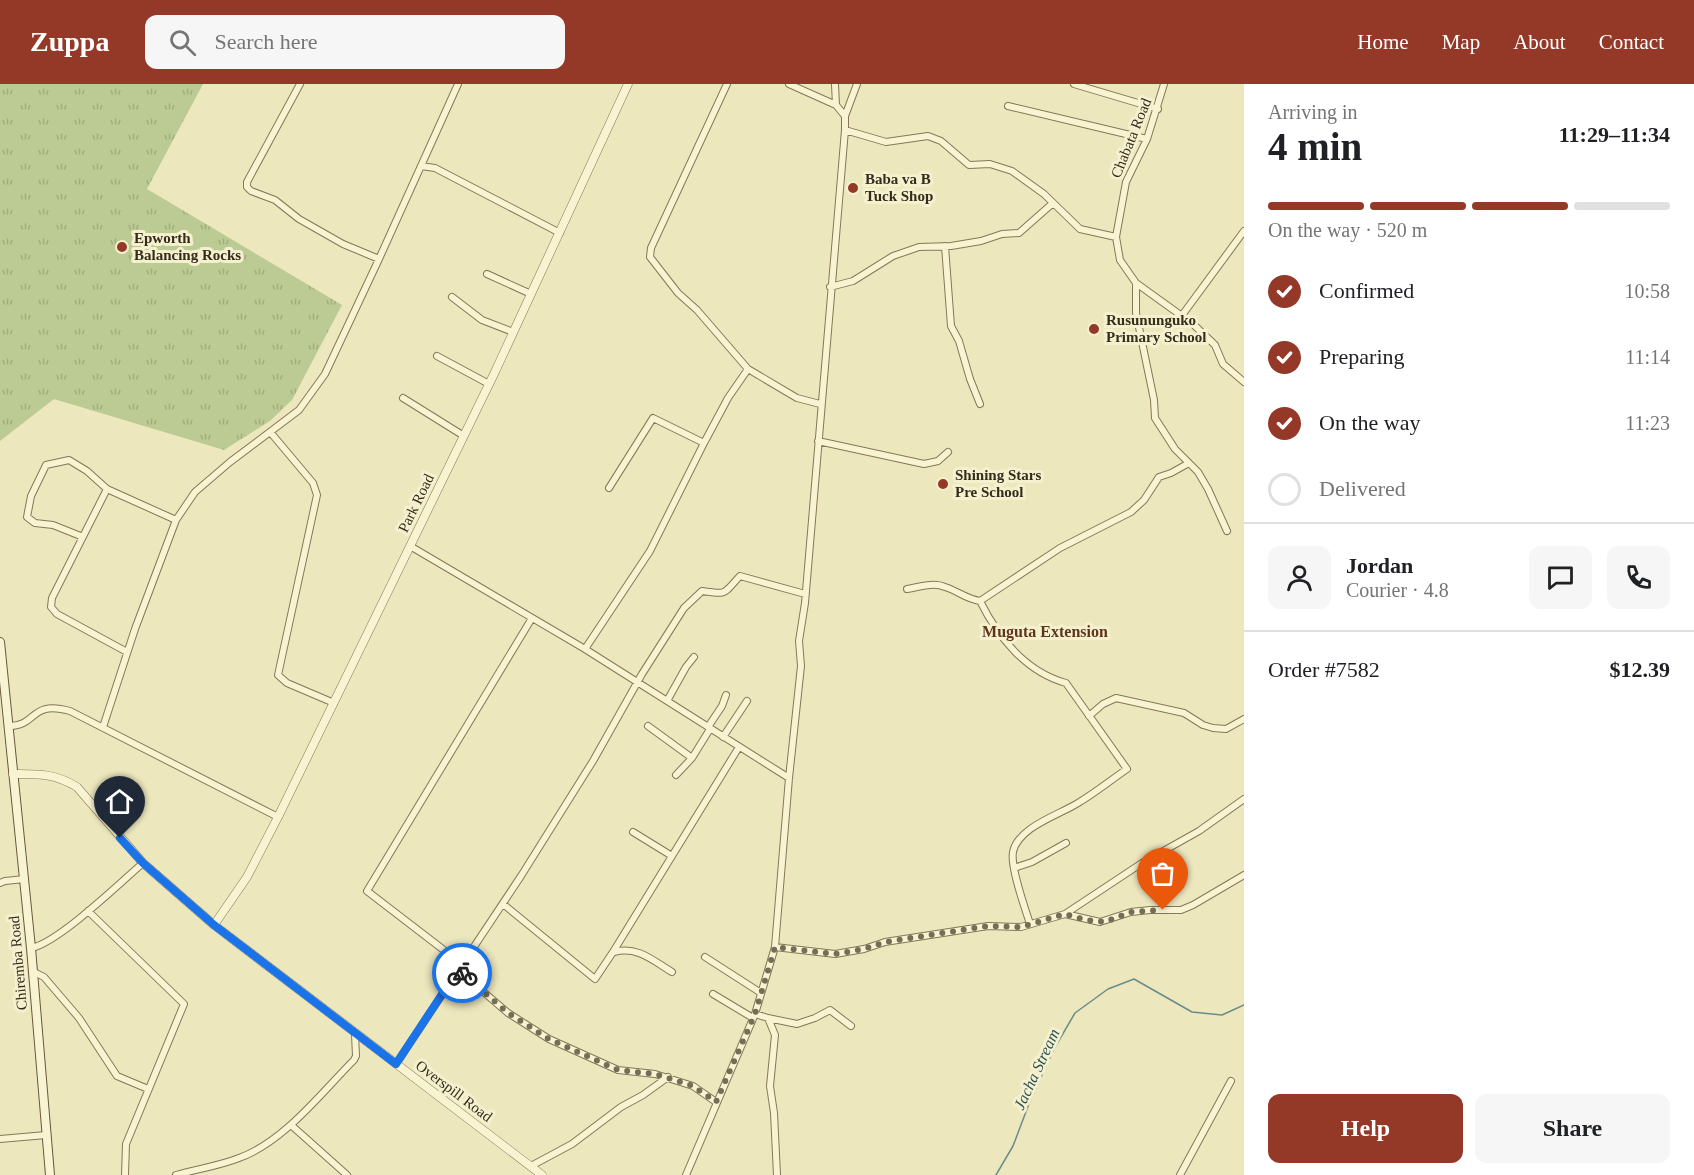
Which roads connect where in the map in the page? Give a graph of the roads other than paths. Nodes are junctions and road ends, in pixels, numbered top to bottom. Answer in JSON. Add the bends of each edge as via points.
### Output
{"nodes":[{"id":1,"x":300,"y":84,"type":"edge"},
{"id":2,"x":458,"y":84,"type":"edge"},
{"id":3,"x":628,"y":84,"type":"edge"},
{"id":4,"x":727,"y":84,"type":"edge"},
{"id":5,"x":789,"y":84,"type":"edge"},
{"id":6,"x":835,"y":84,"type":"edge"},
{"id":7,"x":857,"y":84,"type":"edge"},
{"id":8,"x":1074,"y":84,"type":"edge"},
{"id":9,"x":1164,"y":84,"type":"edge"},
{"id":10,"x":836,"y":105,"type":"junction"},
{"id":11,"x":1008,"y":106,"type":"dead end"},
{"id":12,"x":1158,"y":108,"type":"junction"},
{"id":13,"x":845,"y":116,"type":"junction"},
{"id":14,"x":845,"y":130,"type":"junction"},
{"id":15,"x":1147,"y":139,"type":"junction"},
{"id":16,"x":421,"y":166,"type":"junction"},
{"id":17,"x":1053,"y":203,"type":"junction"},
{"id":18,"x":1244,"y":231,"type":"edge"},
{"id":19,"x":560,"y":233,"type":"junction"},
{"id":20,"x":1116,"y":237,"type":"junction"},
{"id":21,"x":945,"y":246,"type":"junction"},
{"id":22,"x":379,"y":259,"type":"junction"},
{"id":23,"x":487,"y":274,"type":"dead end"},
{"id":24,"x":1136,"y":284,"type":"junction"},
{"id":25,"x":831,"y":287,"type":"junction"},
{"id":26,"x":531,"y":294,"type":"junction"},
{"id":27,"x":452,"y":297,"type":"dead end"},
{"id":28,"x":1183,"y":314,"type":"junction"},
{"id":29,"x":513,"y":332,"type":"junction"},
{"id":30,"x":437,"y":356,"type":"dead end"},
{"id":31,"x":748,"y":369,"type":"junction"},
{"id":32,"x":1244,"y":382,"type":"edge"},
{"id":33,"x":489,"y":384,"type":"junction"},
{"id":34,"x":403,"y":398,"type":"dead end"},
{"id":35,"x":820,"y":404,"type":"junction"},
{"id":36,"x":980,"y":404,"type":"dead end"},
{"id":37,"x":270,"y":433,"type":"junction"},
{"id":38,"x":464,"y":435,"type":"junction"},
{"id":39,"x":818,"y":441,"type":"junction"},
{"id":40,"x":704,"y":443,"type":"junction"},
{"id":41,"x":948,"y":452,"type":"dead end"},
{"id":42,"x":1190,"y":463,"type":"junction"},
{"id":43,"x":609,"y":488,"type":"dead end"},
{"id":44,"x":107,"y":489,"type":"junction"},
{"id":45,"x":176,"y":520,"type":"junction"},
{"id":46,"x":1227,"y":531,"type":"dead end"},
{"id":47,"x":83,"y":537,"type":"junction"},
{"id":48,"x":410,"y":546,"type":"junction"},
{"id":49,"x":908,"y":589,"type":"dead end"},
{"id":50,"x":805,"y":594,"type":"junction"},
{"id":51,"x":980,"y":601,"type":"junction"},
{"id":52,"x":532,"y":618,"type":"junction"},
{"id":53,"x":0,"y":642,"type":"edge"},
{"id":54,"x":585,"y":649,"type":"junction"},
{"id":55,"x":127,"y":652,"type":"junction"},
{"id":56,"x":694,"y":657,"type":"dead end"},
{"id":57,"x":638,"y":682,"type":"junction"},
{"id":58,"x":726,"y":695,"type":"dead end"},
{"id":59,"x":667,"y":700,"type":"junction"},
{"id":60,"x":747,"y":701,"type":"dead end"},
{"id":61,"x":334,"y":703,"type":"junction"},
{"id":62,"x":1089,"y":716,"type":"junction"},
{"id":63,"x":1244,"y":719,"type":"edge"},
{"id":64,"x":10,"y":726,"type":"junction"},
{"id":65,"x":648,"y":726,"type":"dead end"},
{"id":66,"x":103,"y":727,"type":"junction"},
{"id":67,"x":709,"y":728,"type":"junction"},
{"id":68,"x":723,"y":737,"type":"junction"},
{"id":69,"x":739,"y":747,"type":"junction"},
{"id":70,"x":692,"y":758,"type":"junction"},
{"id":71,"x":13,"y":774,"type":"junction"},
{"id":72,"x":676,"y":775,"type":"dead end"},
{"id":73,"x":789,"y":778,"type":"junction"},
{"id":74,"x":1244,"y":799,"type":"edge"},
{"id":75,"x":278,"y":818,"type":"junction"},
{"id":76,"x":633,"y":832,"type":"dead end"},
{"id":77,"x":1066,"y":843,"type":"dead end"},
{"id":78,"x":672,"y":856,"type":"junction"},
{"id":79,"x":143,"y":863,"type":"junction"},
{"id":80,"x":1014,"y":868,"type":"junction"},
{"id":81,"x":1244,"y":874,"type":"edge"},
{"id":82,"x":25,"y":879,"type":"junction"},
{"id":83,"x":0,"y":883,"type":"edge"},
{"id":84,"x":503,"y":904,"type":"junction"},
{"id":85,"x":88,"y":911,"type":"junction"},
{"id":86,"x":1065,"y":914,"type":"junction"},
{"id":87,"x":1030,"y":924,"type":"junction"},
{"id":88,"x":214,"y":925,"type":"junction"},
{"id":89,"x":775,"y":947,"type":"junction"},
{"id":90,"x":31,"y":948,"type":"junction"},
{"id":91,"x":613,"y":952,"type":"junction"},
{"id":92,"x":705,"y":957,"type":"dead end"},
{"id":93,"x":460,"y":967,"type":"junction"},
{"id":94,"x":32,"y":970,"type":"junction"},
{"id":95,"x":672,"y":972,"type":"dead end"},
{"id":96,"x":761,"y":993,"type":"junction"},
{"id":97,"x":713,"y":994,"type":"dead end"},
{"id":98,"x":754,"y":1016,"type":"junction"},
{"id":99,"x":768,"y":1018,"type":"junction"},
{"id":100,"x":851,"y":1026,"type":"dead end"},
{"id":101,"x":355,"y":1034,"type":"junction"},
{"id":102,"x":396,"y":1064,"type":"junction"},
{"id":103,"x":668,"y":1077,"type":"junction"},
{"id":104,"x":1231,"y":1082,"type":"dead end"},
{"id":105,"x":148,"y":1089,"type":"junction"},
{"id":106,"x":716,"y":1102,"type":"junction"},
{"id":107,"x":291,"y":1125,"type":"junction"},
{"id":108,"x":46,"y":1135,"type":"junction"},
{"id":109,"x":0,"y":1139,"type":"edge"},
{"id":110,"x":531,"y":1166,"type":"junction"},
{"id":111,"x":50,"y":1175,"type":"edge"},
{"id":112,"x":125,"y":1175,"type":"edge"},
{"id":113,"x":177,"y":1175,"type":"edge"},
{"id":114,"x":347,"y":1175,"type":"edge"},
{"id":115,"x":542,"y":1175,"type":"edge"},
{"id":116,"x":686,"y":1175,"type":"edge"},
{"id":117,"x":777,"y":1175,"type":"edge"},
{"id":118,"x":1180,"y":1175,"type":"edge"}],
"edges":[{"from":1,"to":22,"type":"street","via":[[247,186],[343,244]]},
{"from":2,"to":16,"type":"street"},
{"from":3,"to":19,"type":"street","name":"Park Road"},
{"from":4,"to":31,"type":"street","via":[[650,257]]},
{"from":5,"to":10,"type":"street"},
{"from":6,"to":10,"type":"street"},
{"from":7,"to":13,"type":"street"},
{"from":8,"to":12,"type":"street"},
{"from":9,"to":12,"type":"street","name":"Chabata Road"},
{"from":10,"to":13,"type":"street"},
{"from":11,"to":15,"type":"street"},
{"from":12,"to":15,"type":"street","name":"Chabata Road"},
{"from":13,"to":14,"type":"street"},
{"from":14,"to":17,"type":"street","via":[[886,142],[934,138],[969,165],[990,164],[1016,173]]},
{"from":14,"to":25,"type":"street"},
{"from":15,"to":20,"type":"street","name":"Chabata Road","via":[[1126,182]]},
{"from":16,"to":19,"type":"street","via":[[435,168]]},
{"from":16,"to":22,"type":"street"},
{"from":17,"to":20,"type":"street","via":[[1080,229]]},
{"from":17,"to":21,"type":"street","via":[[1019,233]]},
{"from":18,"to":28,"type":"street"},
{"from":19,"to":26,"type":"street","name":"Park Road"},
{"from":20,"to":24,"type":"street","via":[[1120,260]]},
{"from":21,"to":25,"type":"street","via":[[926,245],[905,251],[860,278]]},
{"from":21,"to":36,"type":"street","via":[[951,326]]},
{"from":22,"to":37,"type":"street","via":[[325,374],[299,410]]},
{"from":23,"to":26,"type":"street"},
{"from":24,"to":28,"type":"street"},
{"from":24,"to":42,"type":"street","via":[[1135,306],[1155,418]]},
{"from":25,"to":35,"type":"street"},
{"from":26,"to":29,"type":"street","name":"Park Road"},
{"from":27,"to":29,"type":"street","via":[[482,320]]},
{"from":28,"to":32,"type":"street","via":[[1215,345],[1223,364]]},
{"from":29,"to":33,"type":"street","name":"Park Road"},
{"from":30,"to":33,"type":"street"},
{"from":31,"to":35,"type":"street","via":[[796,398]]},
{"from":31,"to":40,"type":"street"},
{"from":33,"to":38,"type":"street","name":"Park Road"},
{"from":34,"to":38,"type":"street"},
{"from":35,"to":39,"type":"street"},
{"from":37,"to":45,"type":"street","via":[[195,492]]},
{"from":37,"to":61,"type":"street","via":[[317,489],[278,675],[287,683]]},
{"from":38,"to":48,"type":"street","name":"Park Road"},
{"from":39,"to":41,"type":"street","via":[[924,464],[938,461]]},
{"from":39,"to":50,"type":"street"},
{"from":40,"to":43,"type":"street","via":[[653,418]]},
{"from":40,"to":54,"type":"street","via":[[651,551]]},
{"from":42,"to":46,"type":"street","via":[[1208,489]]},
{"from":42,"to":51,"type":"street","via":[[1159,477],[1131,512],[1060,548]]},
{"from":44,"to":45,"type":"street"},
{"from":44,"to":47,"type":"street"},
{"from":44,"to":47,"type":"street","via":[[69,460],[46,465],[31,496],[27,517]]},
{"from":45,"to":55,"type":"street"},
{"from":47,"to":55,"type":"street","via":[[51,607]]},
{"from":48,"to":52,"type":"street"},
{"from":48,"to":61,"type":"street","name":"Park Road"},
{"from":49,"to":51,"type":"street","via":[[938,585]]},
{"from":50,"to":57,"type":"street","via":[[740,576],[722,594],[702,591],[684,608]]},
{"from":50,"to":73,"type":"street"},
{"from":51,"to":62,"type":"street","via":[[1011,649],[1053,680],[1066,683]]},
{"from":52,"to":54,"type":"street"},
{"from":52,"to":93,"type":"street","via":[[367,891]]},
{"from":53,"to":64,"type":"main road","name":"Chiremba Road"},
{"from":54,"to":57,"type":"street"},
{"from":55,"to":66,"type":"street"},
{"from":56,"to":59,"type":"street"},
{"from":57,"to":59,"type":"street"},
{"from":57,"to":84,"type":"street","via":[[593,762]]},
{"from":58,"to":67,"type":"street"},
{"from":59,"to":67,"type":"street"},
{"from":60,"to":68,"type":"street"},
{"from":61,"to":75,"type":"street","name":"Park Road"},
{"from":62,"to":63,"type":"street","via":[[1116,698],[1184,713],[1213,728],[1226,729]]},
{"from":62,"to":80,"type":"street","via":[[1127,769],[1023,836],[1013,850]]},
{"from":64,"to":66,"type":"street","via":[[22,725],[40,710],[50,708],[70,711]]},
{"from":64,"to":71,"type":"main road","name":"Chiremba Road"},
{"from":65,"to":70,"type":"street"},
{"from":66,"to":75,"type":"street"},
{"from":67,"to":68,"type":"street"},
{"from":67,"to":70,"type":"street"},
{"from":68,"to":69,"type":"street"},
{"from":69,"to":73,"type":"street"},
{"from":69,"to":78,"type":"street"},
{"from":70,"to":72,"type":"street"},
{"from":71,"to":79,"type":"street","name":"Overspill Road","via":[[54,775],[77,787]]},
{"from":71,"to":82,"type":"main road","name":"Chiremba Road"},
{"from":73,"to":89,"type":"street"},
{"from":74,"to":86,"type":"street"},
{"from":75,"to":88,"type":"street","name":"Park Road","via":[[247,877]]},
{"from":76,"to":78,"type":"street"},
{"from":77,"to":80,"type":"street"},
{"from":78,"to":91,"type":"street"},
{"from":79,"to":85,"type":"street"},
{"from":79,"to":88,"type":"street","name":"Overspill Road"},
{"from":80,"to":87,"type":"street"},
{"from":81,"to":86,"type":"street","via":[[1181,910],[1131,912],[1105,922]]},
{"from":82,"to":83,"type":"street"},
{"from":82,"to":90,"type":"main road","name":"Chiremba Road"},
{"from":84,"to":91,"type":"street","via":[[595,979]]},
{"from":84,"to":93,"type":"street"},
{"from":85,"to":90,"type":"street","via":[[41,946]]},
{"from":85,"to":105,"type":"street","via":[[184,1004]]},
{"from":86,"to":87,"type":"street"},
{"from":87,"to":89,"type":"street","via":[[926,935],[835,954]]},
{"from":88,"to":101,"type":"street","name":"Overspill Road"},
{"from":89,"to":96,"type":"street"},
{"from":90,"to":94,"type":"main road","name":"Chiremba Road"},
{"from":91,"to":95,"type":"street","via":[[637,951]]},
{"from":92,"to":96,"type":"street"},
{"from":93,"to":102,"type":"street"},
{"from":93,"to":103,"type":"street","via":[[508,1013],[549,1039],[618,1070]]},
{"from":94,"to":105,"type":"street","via":[[44,977],[79,1018],[117,1076]]},
{"from":94,"to":108,"type":"main road","name":"Chiremba Road"},
{"from":96,"to":98,"type":"street"},
{"from":97,"to":98,"type":"street"},
{"from":98,"to":99,"type":"street"},
{"from":98,"to":106,"type":"street"},
{"from":99,"to":100,"type":"street","via":[[798,1024],[830,1010]]},
{"from":99,"to":117,"type":"street","via":[[775,1035],[770,1086]]},
{"from":101,"to":102,"type":"street","name":"Overspill Road"},
{"from":101,"to":107,"type":"street","via":[[357,1056]]},
{"from":102,"to":110,"type":"street","name":"Overspill Road"},
{"from":103,"to":106,"type":"street","via":[[696,1087]]},
{"from":103,"to":110,"type":"street","via":[[572,1143]]},
{"from":104,"to":118,"type":"street"},
{"from":105,"to":112,"type":"street","via":[[126,1144]]},
{"from":106,"to":116,"type":"street"},
{"from":107,"to":113,"type":"street","via":[[244,1156]]},
{"from":107,"to":114,"type":"street"},
{"from":108,"to":109,"type":"street"},
{"from":108,"to":111,"type":"main road","name":"Chiremba Road"},
{"from":110,"to":115,"type":"street","name":"Overspill Road"}]}
